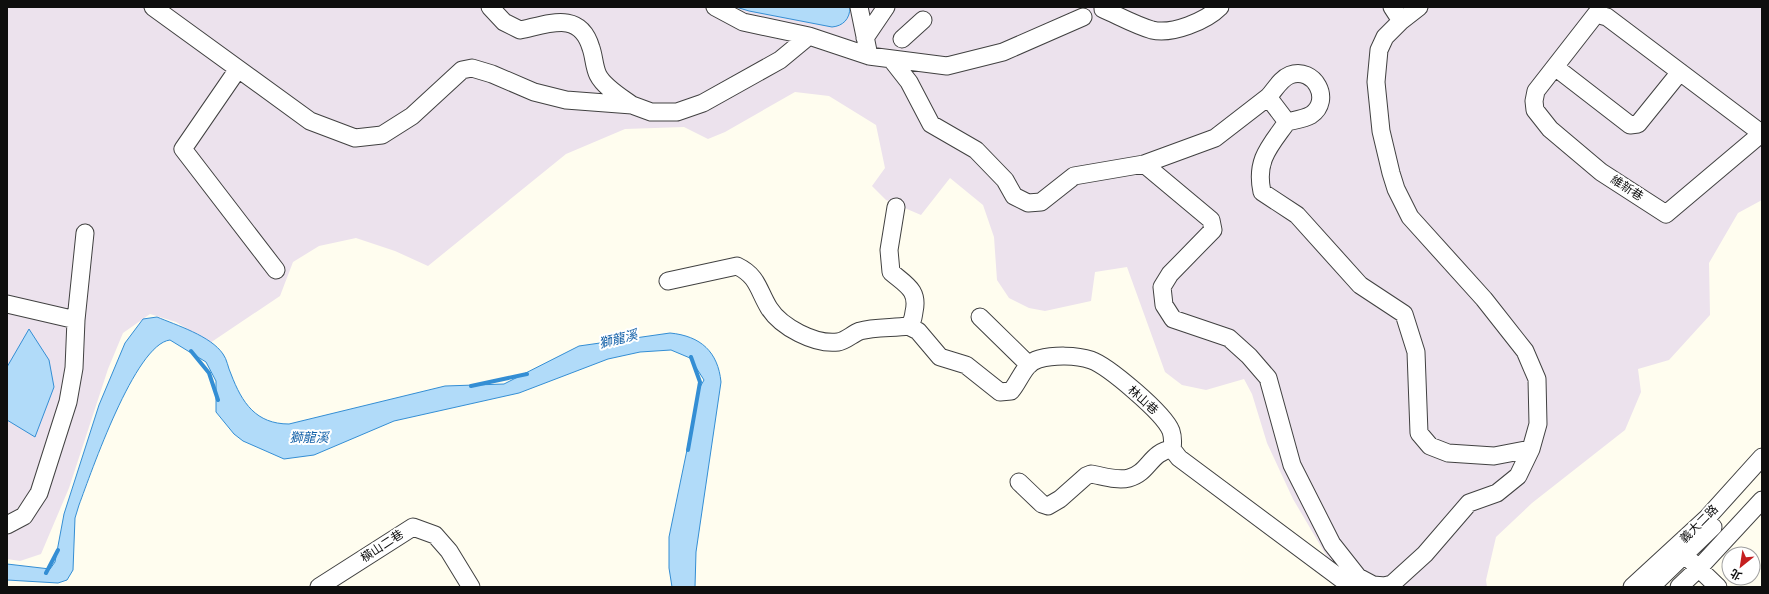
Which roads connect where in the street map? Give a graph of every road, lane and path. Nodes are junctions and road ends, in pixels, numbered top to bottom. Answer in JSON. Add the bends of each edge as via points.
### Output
{"nodes":[{"id":1,"x":153,"y":7,"type":"edge"},
{"id":2,"x":490,"y":7,"type":"edge"},
{"id":3,"x":714,"y":7,"type":"edge"},
{"id":4,"x":859,"y":7,"type":"edge"},
{"id":5,"x":886,"y":7,"type":"edge"},
{"id":6,"x":1103,"y":7,"type":"edge"},
{"id":7,"x":1220,"y":7,"type":"edge"},
{"id":8,"x":1419,"y":7,"type":"edge"},
{"id":9,"x":1396,"y":14,"type":"edge"},
{"id":10,"x":1083,"y":17,"type":"dead end"},
{"id":11,"x":923,"y":20,"type":"dead end"},
{"id":12,"x":808,"y":36,"type":"junction"},
{"id":13,"x":865,"y":38,"type":"junction"},
{"id":14,"x":902,"y":39,"type":"dead end"},
{"id":15,"x":870,"y":56,"type":"junction"},
{"id":16,"x":891,"y":59,"type":"junction"},
{"id":17,"x":1555,"y":67,"type":"junction"},
{"id":18,"x":238,"y":69,"type":"junction"},
{"id":19,"x":1680,"y":72,"type":"junction"},
{"id":20,"x":1268,"y":97,"type":"junction"},
{"id":21,"x":632,"y":105,"type":"junction"},
{"id":22,"x":1287,"y":122,"type":"junction"},
{"id":23,"x":1762,"y":133,"type":"edge"},
{"id":24,"x":1144,"y":164,"type":"junction"},
{"id":25,"x":896,"y":207,"type":"dead end"},
{"id":26,"x":86,"y":233,"type":"dead end"},
{"id":27,"x":276,"y":270,"type":"dead end"},
{"id":28,"x":668,"y":281,"type":"dead end"},
{"id":29,"x":7,"y":304,"type":"edge"},
{"id":30,"x":980,"y":317,"type":"dead end"},
{"id":31,"x":76,"y":320,"type":"junction"},
{"id":32,"x":908,"y":326,"type":"junction"},
{"id":33,"x":1029,"y":365,"type":"junction"},
{"id":34,"x":1172,"y":449,"type":"junction"},
{"id":35,"x":1531,"y":449,"type":"junction"},
{"id":36,"x":1762,"y":457,"type":"edge"},
{"id":37,"x":1762,"y":474,"type":"edge"},
{"id":38,"x":1019,"y":482,"type":"dead end"},
{"id":39,"x":1762,"y":500,"type":"edge"},
{"id":40,"x":7,"y":525,"type":"edge"},
{"id":41,"x":1681,"y":550,"type":"junction"},
{"id":42,"x":1699,"y":568,"type":"junction"},
{"id":43,"x":319,"y":587,"type":"edge"},
{"id":44,"x":471,"y":587,"type":"edge"},
{"id":45,"x":1352,"y":587,"type":"edge"},
{"id":46,"x":1632,"y":587,"type":"edge"},
{"id":47,"x":1651,"y":587,"type":"edge"},
{"id":48,"x":1679,"y":587,"type":"edge"},
{"id":49,"x":1718,"y":587,"type":"edge"}],
"edges":[{"from":1,"to":18,"type":"street"},
{"from":2,"to":21,"type":"street","via":[[504,22],[520,30],[562,21],[577,25],[586,35],[598,75]]},
{"from":3,"to":12,"type":"street","via":[[743,22]]},
{"from":4,"to":13,"type":"street"},
{"from":5,"to":13,"type":"street"},
{"from":6,"to":7,"type":"street","via":[[1153,30],[1176,30],[1198,22]]},
{"from":8,"to":9,"type":"street"},
{"from":9,"to":35,"type":"street","via":[[1380,50],[1376,82],[1380,130],[1391,173],[1410,217],[1484,299],[1525,351],[1537,379],[1538,424]]},
{"from":10,"to":16,"type":"street","via":[[1003,52],[947,66]]},
{"from":11,"to":14,"type":"street"},
{"from":12,"to":15,"type":"street"},
{"from":12,"to":21,"type":"street","via":[[780,60],[703,103],[677,112],[650,112]]},
{"from":13,"to":15,"type":"street"},
{"from":15,"to":16,"type":"street"},
{"from":16,"to":24,"type":"street","via":[[910,82],[931,124],[976,150],[1006,180],[1014,196],[1028,203],[1041,202],[1074,176]]},
{"from":17,"to":19,"type":"street","via":[[1630,125],[1638,124]]},
{"from":17,"to":19,"type":"street","name":"維新巷","via":[[1596,14],[1608,17]]},
{"from":17,"to":23,"type":"street","name":"維新巷","via":[[1536,91],[1535,110],[1550,129],[1601,172],[1666,214]]},
{"from":18,"to":21,"type":"street","via":[[310,121],[355,138],[382,136],[412,116],[462,70],[472,68],[534,92],[560,98]]},
{"from":18,"to":27,"type":"street","via":[[183,149]]},
{"from":19,"to":23,"type":"street","name":"維新巷"},
{"from":20,"to":22,"type":"street"},
{"from":20,"to":22,"type":"street","via":[[1289,76],[1295,74],[1306,75],[1316,82],[1321,94],[1315,112]]},
{"from":20,"to":24,"type":"street","via":[[1215,138]]},
{"from":22,"to":35,"type":"street","via":[[1264,154],[1260,180],[1262,192],[1297,215],[1360,285],[1404,314],[1416,352],[1419,433],[1430,446],[1448,453],[1494,456]]},
{"from":24,"to":35,"type":"street","via":[[1211,220],[1213,230],[1170,274],[1162,287],[1164,305],[1173,319],[1229,338],[1268,378],[1292,465],[1332,544],[1358,577],[1373,585],[1392,584],[1425,554],[1469,504],[1497,493],[1518,476]]},
{"from":25,"to":32,"type":"street","via":[[889,250],[891,272],[915,294],[917,302],[914,316]]},
{"from":26,"to":31,"type":"street"},
{"from":28,"to":32,"type":"street","via":[[737,266],[751,274],[771,312],[780,320],[795,330],[829,342],[840,342],[860,331]]},
{"from":29,"to":31,"type":"street"},
{"from":30,"to":33,"type":"street"},
{"from":31,"to":40,"type":"street","via":[[74,368],[68,402],[39,493],[24,516]]},
{"from":32,"to":33,"type":"street","via":[[918,331],[940,357],[966,365],[1000,392],[1011,391]]},
{"from":33,"to":34,"type":"street","name":"林山巷","via":[[1038,359],[1070,356],[1092,360],[1122,380],[1164,419],[1174,440]]},
{"from":34,"to":38,"type":"street","via":[[1162,450],[1141,472],[1128,478],[1091,474],[1086,476],[1048,506],[1042,504]]},
{"from":34,"to":45,"type":"street","via":[[1179,458]]},
{"from":36,"to":41,"type":"street","name":"義大二路"},
{"from":37,"to":41,"type":"street","name":"義大二路"},
{"from":39,"to":42,"type":"street"},
{"from":41,"to":42,"type":"street"},
{"from":41,"to":46,"type":"street","name":"義大二路"},
{"from":41,"to":47,"type":"street","name":"義大二路"},
{"from":42,"to":48,"type":"street"},
{"from":42,"to":49,"type":"street"},
{"from":43,"to":44,"type":"street","name":"橫山二巷","via":[[413,527],[435,535],[450,551]]}]}
